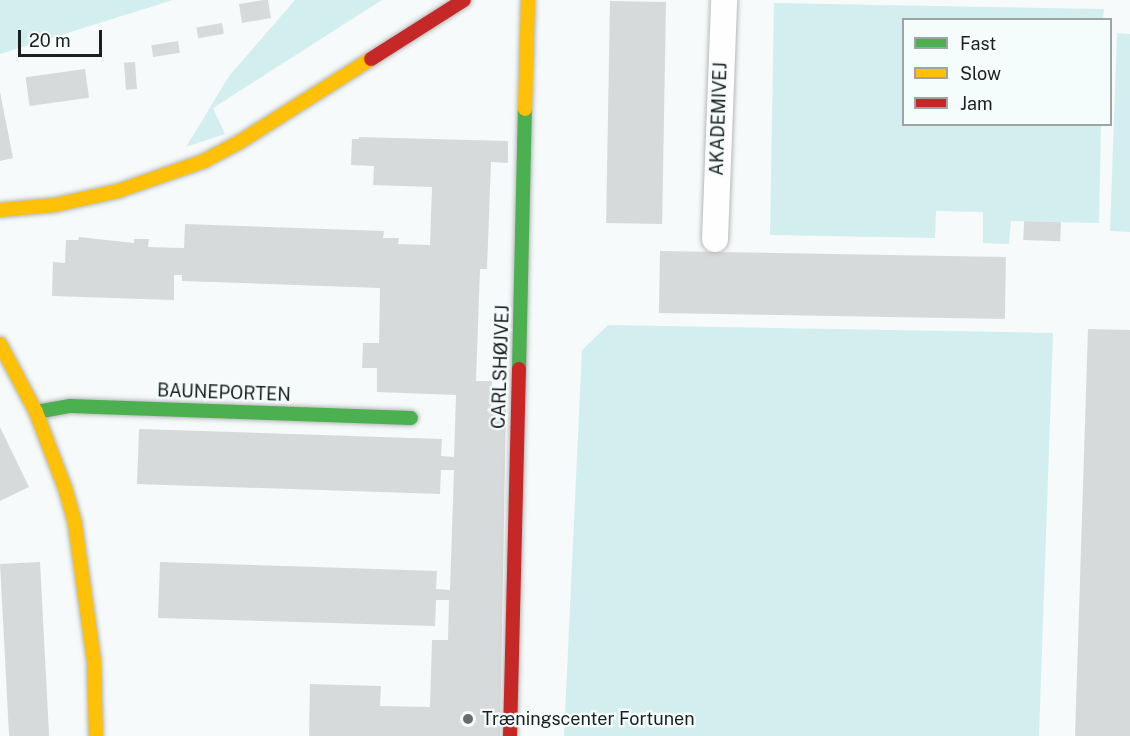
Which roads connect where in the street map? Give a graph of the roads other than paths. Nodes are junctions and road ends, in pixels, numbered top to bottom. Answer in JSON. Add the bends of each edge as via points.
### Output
{"nodes":[{"id":1,"x":464,"y":0,"type":"edge"},
{"id":2,"x":528,"y":0,"type":"edge"},
{"id":3,"x":724,"y":0,"type":"edge"},
{"id":4,"x":0,"y":210,"type":"edge"},
{"id":5,"x":715,"y":239,"type":"dead end"},
{"id":6,"x":0,"y":344,"type":"edge"},
{"id":7,"x":36,"y":412,"type":"junction"},
{"id":8,"x":411,"y":418,"type":"dead end"},
{"id":9,"x":96,"y":736,"type":"edge"},
{"id":10,"x":510,"y":736,"type":"edge"}],
"edges":[{"from":1,"to":4,"type":"street","via":[[204,161],[87,198]]},
{"from":2,"to":10,"type":"street","name":"CARLSHØJVEJ"},
{"from":3,"to":5,"type":"street","name":"AKADEMIVEJ"},
{"from":6,"to":7,"type":"street"},
{"from":7,"to":8,"type":"street","name":"BAUNEPORTEN","via":[[70,406]]},
{"from":7,"to":9,"type":"street","via":[[65,488],[83,562],[96,687]]}]}
